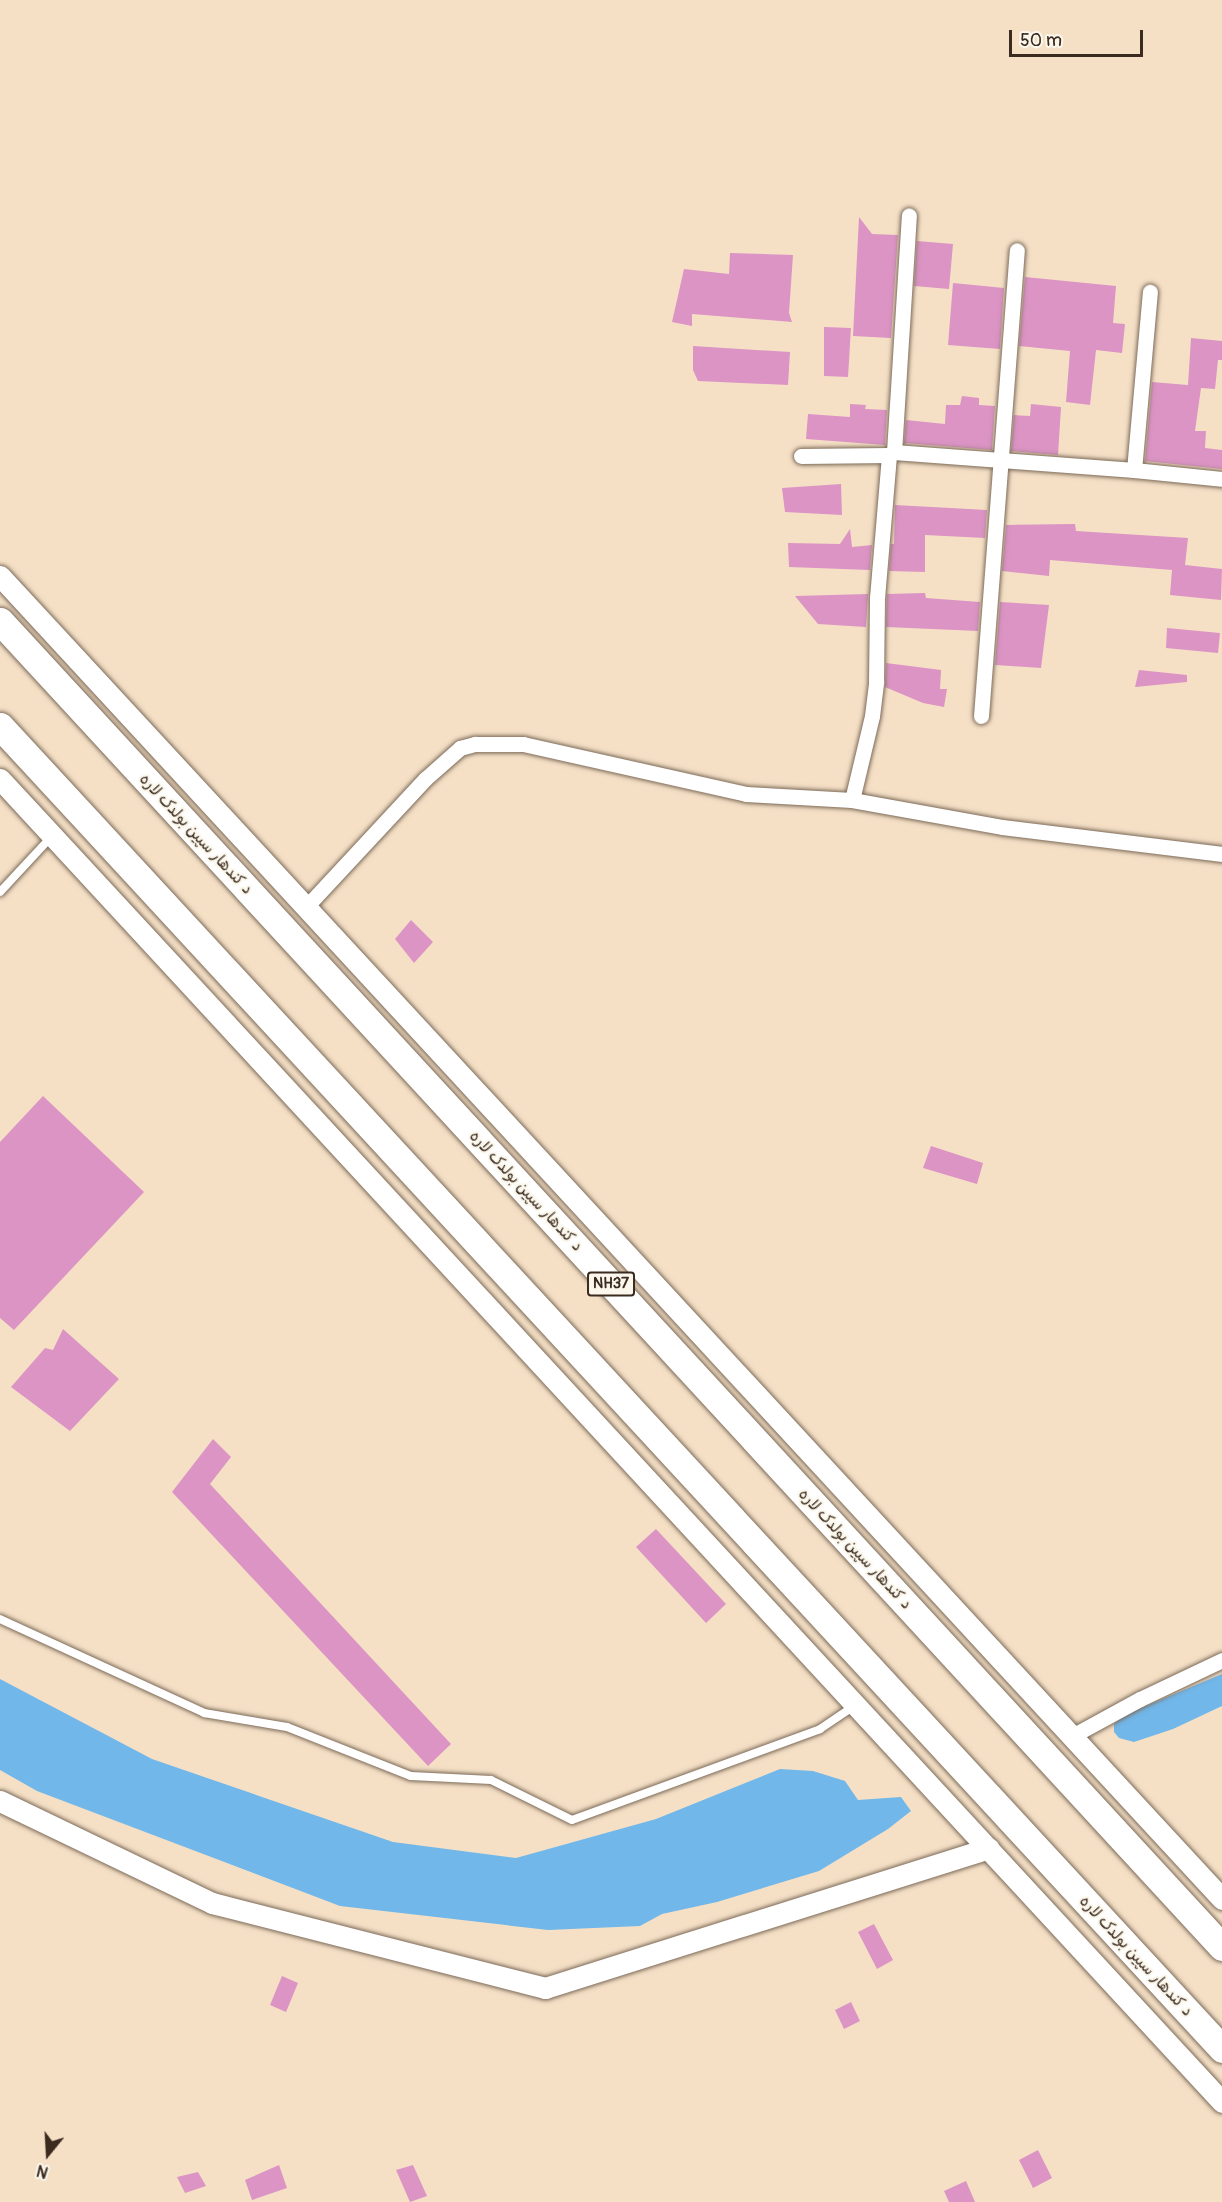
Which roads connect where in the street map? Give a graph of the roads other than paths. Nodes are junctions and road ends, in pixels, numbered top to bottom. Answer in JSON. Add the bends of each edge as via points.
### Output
{"nodes":[{"id":1,"x":909,"y":214,"type":"dead end"},
{"id":2,"x":1017,"y":249,"type":"dead end"},
{"id":3,"x":1150,"y":292,"type":"dead end"},
{"id":4,"x":891,"y":454,"type":"junction"},
{"id":5,"x":801,"y":456,"type":"dead end"},
{"id":6,"x":1002,"y":460,"type":"junction"},
{"id":7,"x":1134,"y":470,"type":"junction"},
{"id":8,"x":1222,"y":479,"type":"edge"},
{"id":9,"x":0,"y":576,"type":"edge"},
{"id":10,"x":0,"y":621,"type":"edge"},
{"id":11,"x":981,"y":716,"type":"dead end"},
{"id":12,"x":0,"y":726,"type":"edge"},
{"id":13,"x":0,"y":779,"type":"edge"},
{"id":14,"x":852,"y":800,"type":"junction"},
{"id":15,"x":52,"y":836,"type":"junction"},
{"id":16,"x":1222,"y":854,"type":"edge"},
{"id":17,"x":0,"y":892,"type":"edge"},
{"id":18,"x":306,"y":907,"type":"junction"},
{"id":19,"x":0,"y":1619,"type":"edge"},
{"id":20,"x":1222,"y":1660,"type":"edge"},
{"id":21,"x":855,"y":1705,"type":"junction"},
{"id":22,"x":1072,"y":1736,"type":"junction"},
{"id":23,"x":0,"y":1801,"type":"edge"},
{"id":24,"x":988,"y":1848,"type":"junction"},
{"id":25,"x":1222,"y":1899,"type":"edge"},
{"id":26,"x":1222,"y":1947,"type":"edge"},
{"id":27,"x":1222,"y":2049,"type":"edge"},
{"id":28,"x":1222,"y":2102,"type":"edge"}],
"edges":[{"from":1,"to":4,"type":"street"},
{"from":2,"to":6,"type":"street"},
{"from":3,"to":7,"type":"street"},
{"from":4,"to":5,"type":"street"},
{"from":4,"to":6,"type":"street"},
{"from":4,"to":14,"type":"street","via":[[877,598],[876,681]]},
{"from":6,"to":7,"type":"street"},
{"from":6,"to":11,"type":"street"},
{"from":7,"to":8,"type":"street"},
{"from":9,"to":18,"type":"street"},
{"from":10,"to":26,"type":"highway","name":"د کندهار سپین بولدک لاره","number":"NH37"},
{"from":12,"to":27,"type":"highway","name":"د کندهار سپین بولدک لاره"},
{"from":13,"to":15,"type":"street"},
{"from":14,"to":16,"type":"street","via":[[1002,827]]},
{"from":14,"to":18,"type":"street","via":[[746,794],[523,744],[475,744],[460,748],[425,779]]},
{"from":15,"to":17,"type":"lane"},
{"from":15,"to":21,"type":"street"},
{"from":18,"to":22,"type":"street"},
{"from":19,"to":21,"type":"lane","via":[[204,1713],[287,1727],[411,1776],[491,1780],[572,1820],[820,1729]]},
{"from":20,"to":22,"type":"street"},
{"from":21,"to":24,"type":"street"},
{"from":22,"to":25,"type":"street"},
{"from":23,"to":24,"type":"street","via":[[212,1903],[545,1988]]},
{"from":24,"to":28,"type":"street"}]}
